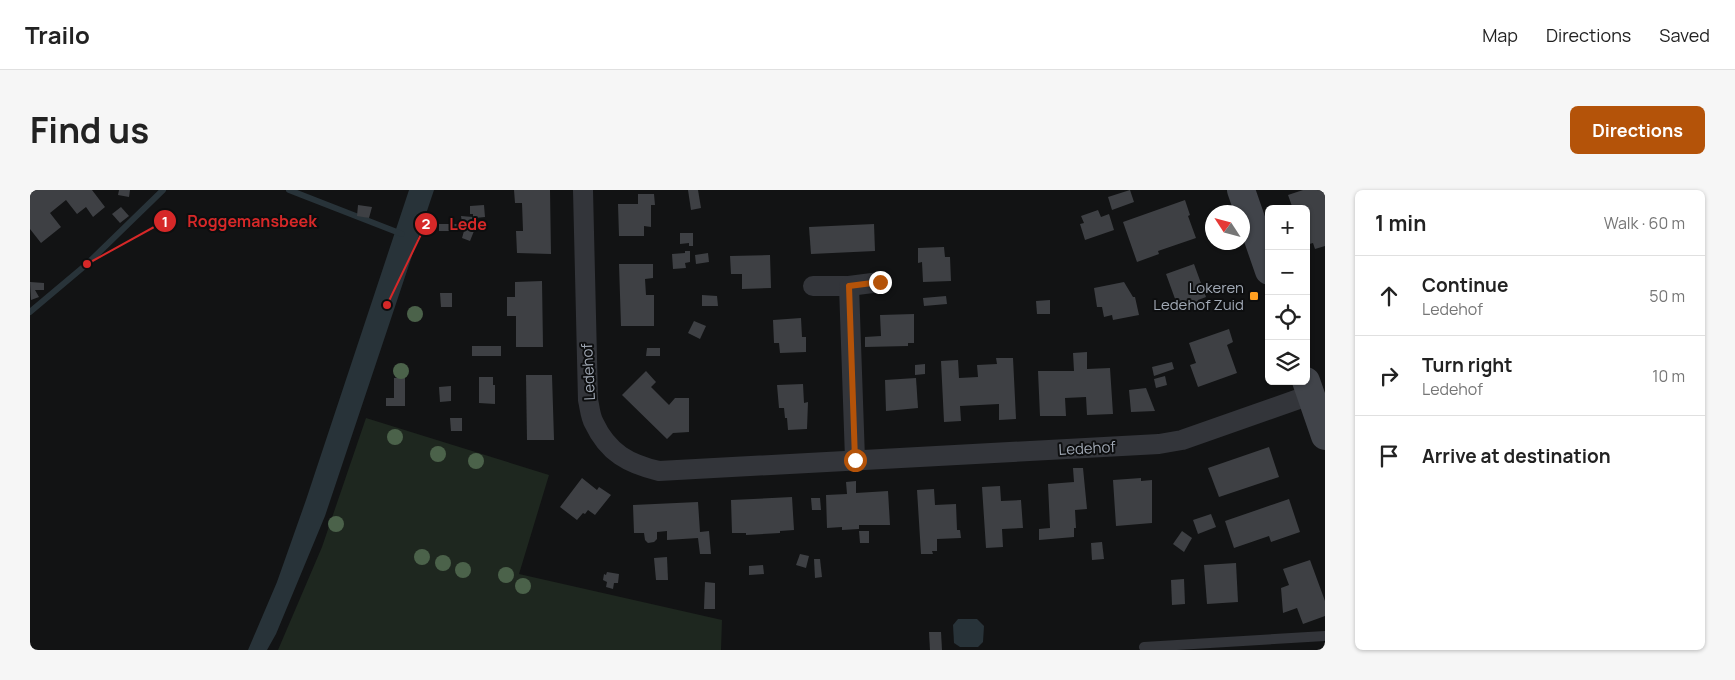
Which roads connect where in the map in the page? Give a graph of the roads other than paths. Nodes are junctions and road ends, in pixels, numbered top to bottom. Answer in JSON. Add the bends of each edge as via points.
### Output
{"nodes":[{"id":1,"x":583,"y":190,"type":"edge"},
{"id":2,"x":1241,"y":190,"type":"edge"},
{"id":3,"x":1265,"y":259,"type":"edge"},
{"id":4,"x":880,"y":282,"type":"dead end"},
{"id":5,"x":813,"y":286,"type":"dead end"},
{"id":6,"x":849,"y":286,"type":"junction"},
{"id":7,"x":1308,"y":388,"type":"edge"},
{"id":8,"x":1325,"y":436,"type":"edge"},
{"id":9,"x":855,"y":460,"type":"junction"},
{"id":10,"x":1325,"y":636,"type":"edge"},
{"id":11,"x":1144,"y":647,"type":"dead end"}],
"edges":[{"from":1,"to":9,"type":"street","name":"Ledehof","via":[[588,400],[593,422],[619,455],[638,466],[659,471]]},
{"from":2,"to":3,"type":"main road"},
{"from":4,"to":6,"type":"street"},
{"from":5,"to":6,"type":"street"},
{"from":6,"to":9,"type":"street"},
{"from":7,"to":8,"type":"main road"},
{"from":7,"to":9,"type":"street","name":"Ledehof","via":[[1182,440],[1159,444]]},
{"from":10,"to":11,"type":"lane"}]}
